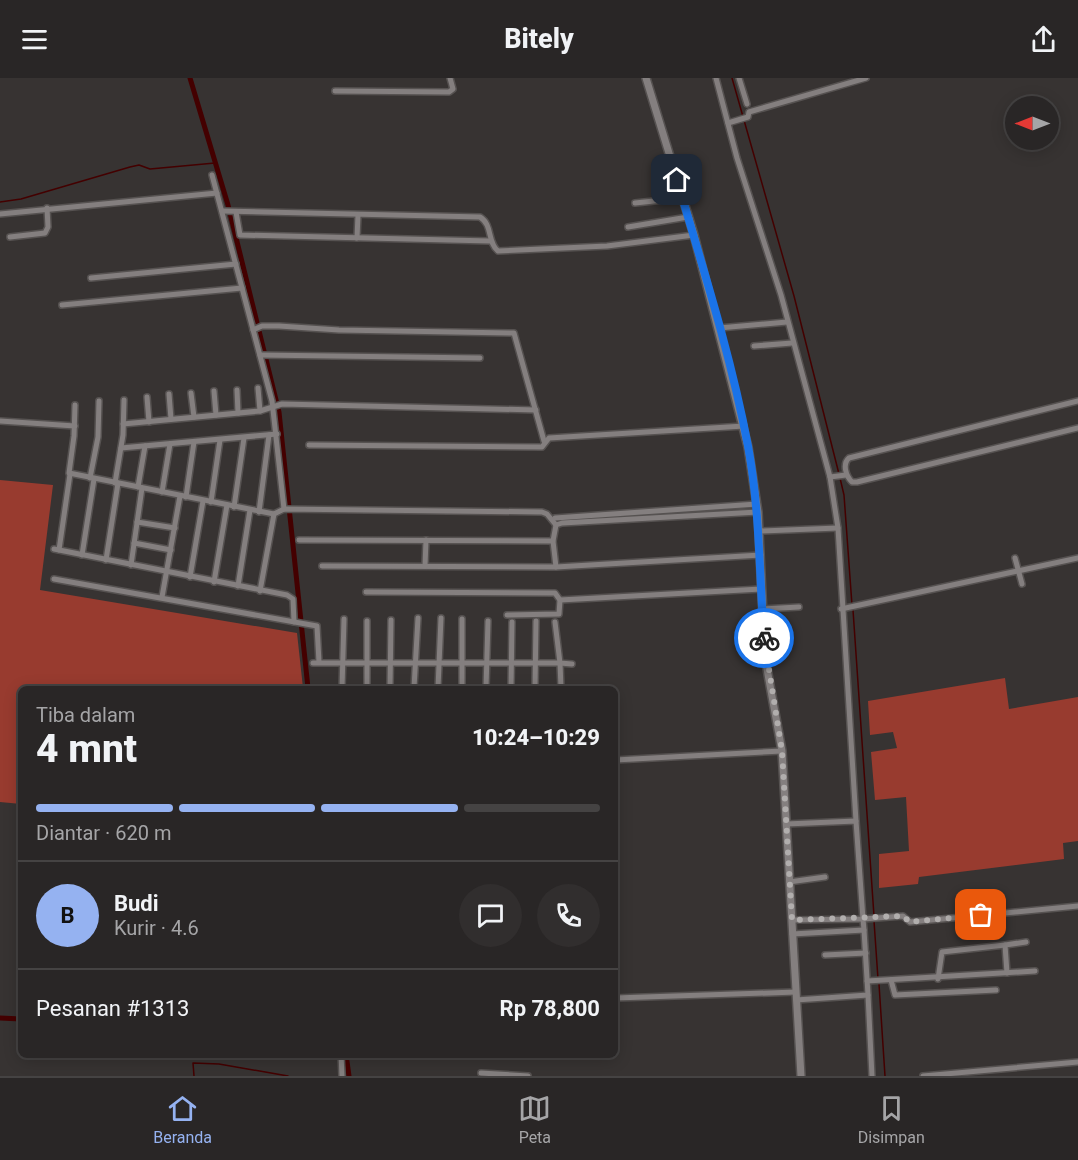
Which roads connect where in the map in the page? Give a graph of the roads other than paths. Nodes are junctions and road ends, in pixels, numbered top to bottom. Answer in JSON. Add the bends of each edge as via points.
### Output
{"nodes":[{"id":1,"x":450,"y":78,"type":"edge"},
{"id":2,"x":646,"y":78,"type":"edge"},
{"id":3,"x":716,"y":78,"type":"edge"},
{"id":4,"x":739,"y":78,"type":"edge"},
{"id":5,"x":866,"y":78,"type":"edge"},
{"id":6,"x":335,"y":91,"type":"dead end"},
{"id":7,"x":747,"y":104,"type":"dead end"},
{"id":8,"x":730,"y":122,"type":"junction"},
{"id":9,"x":212,"y":175,"type":"dead end"},
{"id":10,"x":217,"y":193,"type":"junction"},
{"id":11,"x":682,"y":198,"type":"junction"},
{"id":12,"x":635,"y":203,"type":"dead end"},
{"id":13,"x":46,"y":208,"type":"junction"},
{"id":14,"x":223,"y":211,"type":"junction"},
{"id":15,"x":235,"y":212,"type":"junction"},
{"id":16,"x":0,"y":214,"type":"edge"},
{"id":17,"x":358,"y":215,"type":"junction"},
{"id":18,"x":688,"y":217,"type":"junction"},
{"id":19,"x":628,"y":227,"type":"dead end"},
{"id":20,"x":694,"y":235,"type":"junction"},
{"id":21,"x":10,"y":237,"type":"dead end"},
{"id":22,"x":357,"y":238,"type":"junction"},
{"id":23,"x":490,"y":241,"type":"junction"},
{"id":24,"x":236,"y":264,"type":"junction"},
{"id":25,"x":91,"y":278,"type":"dead end"},
{"id":26,"x":242,"y":288,"type":"junction"},
{"id":27,"x":62,"y":305,"type":"dead end"},
{"id":28,"x":787,"y":322,"type":"junction"},
{"id":29,"x":719,"y":328,"type":"junction"},
{"id":30,"x":254,"y":330,"type":"junction"},
{"id":31,"x":792,"y":343,"type":"junction"},
{"id":32,"x":754,"y":346,"type":"dead end"},
{"id":33,"x":260,"y":355,"type":"junction"},
{"id":34,"x":480,"y":358,"type":"dead end"},
{"id":35,"x":258,"y":387,"type":"dead end"},
{"id":36,"x":237,"y":390,"type":"dead end"},
{"id":37,"x":214,"y":391,"type":"dead end"},
{"id":38,"x":191,"y":393,"type":"dead end"},
{"id":39,"x":169,"y":394,"type":"dead end"},
{"id":40,"x":147,"y":397,"type":"dead end"},
{"id":41,"x":124,"y":400,"type":"dead end"},
{"id":42,"x":99,"y":401,"type":"dead end"},
{"id":43,"x":1078,"y":401,"type":"edge"},
{"id":44,"x":75,"y":405,"type":"dead end"},
{"id":45,"x":273,"y":407,"type":"junction"},
{"id":46,"x":536,"y":410,"type":"junction"},
{"id":47,"x":261,"y":411,"type":"junction"},
{"id":48,"x":238,"y":413,"type":"junction"},
{"id":49,"x":216,"y":415,"type":"junction"},
{"id":50,"x":194,"y":417,"type":"junction"},
{"id":51,"x":171,"y":420,"type":"junction"},
{"id":52,"x":0,"y":421,"type":"edge"},
{"id":53,"x":148,"y":422,"type":"junction"},
{"id":54,"x":123,"y":424,"type":"junction"},
{"id":55,"x":75,"y":426,"type":"junction"},
{"id":56,"x":744,"y":426,"type":"junction"},
{"id":57,"x":1078,"y":428,"type":"edge"},
{"id":58,"x":277,"y":434,"type":"junction"},
{"id":59,"x":268,"y":435,"type":"junction"},
{"id":60,"x":244,"y":438,"type":"junction"},
{"id":61,"x":220,"y":440,"type":"junction"},
{"id":62,"x":544,"y":441,"type":"junction"},
{"id":63,"x":194,"y":442,"type":"junction"},
{"id":64,"x":170,"y":444,"type":"junction"},
{"id":65,"x":309,"y":445,"type":"dead end"},
{"id":66,"x":145,"y":446,"type":"junction"},
{"id":67,"x":121,"y":448,"type":"junction"},
{"id":68,"x":70,"y":474,"type":"junction"},
{"id":69,"x":845,"y":475,"type":"junction"},
{"id":70,"x":832,"y":477,"type":"junction"},
{"id":71,"x":92,"y":478,"type":"junction"},
{"id":72,"x":116,"y":483,"type":"junction"},
{"id":73,"x":140,"y":488,"type":"junction"},
{"id":74,"x":162,"y":492,"type":"junction"},
{"id":75,"x":183,"y":497,"type":"junction"},
{"id":76,"x":203,"y":501,"type":"junction"},
{"id":77,"x":211,"y":502,"type":"junction"},
{"id":78,"x":227,"y":506,"type":"junction"},
{"id":79,"x":234,"y":507,"type":"junction"},
{"id":80,"x":698,"y":508,"type":"junction"},
{"id":81,"x":757,"y":508,"type":"junction"},
{"id":82,"x":284,"y":509,"type":"junction"},
{"id":83,"x":250,"y":510,"type":"junction"},
{"id":84,"x":259,"y":512,"type":"junction"},
{"id":85,"x":274,"y":514,"type":"junction"},
{"id":86,"x":699,"y":516,"type":"junction"},
{"id":87,"x":555,"y":518,"type":"dead end"},
{"id":88,"x":571,"y":519,"type":"junction"},
{"id":89,"x":137,"y":522,"type":"junction"},
{"id":90,"x":556,"y":525,"type":"junction"},
{"id":91,"x":175,"y":528,"type":"junction"},
{"id":92,"x":838,"y":528,"type":"junction"},
{"id":93,"x":759,"y":531,"type":"junction"},
{"id":94,"x":299,"y":540,"type":"dead end"},
{"id":95,"x":426,"y":540,"type":"junction"},
{"id":96,"x":553,"y":541,"type":"junction"},
{"id":97,"x":134,"y":543,"type":"junction"},
{"id":98,"x":171,"y":550,"type":"junction"},
{"id":99,"x":82,"y":555,"type":"junction"},
{"id":100,"x":761,"y":555,"type":"junction"},
{"id":101,"x":1015,"y":558,"type":"dead end"},
{"id":102,"x":1078,"y":558,"type":"edge"},
{"id":103,"x":106,"y":560,"type":"junction"},
{"id":104,"x":131,"y":565,"type":"junction"},
{"id":105,"x":322,"y":566,"type":"dead end"},
{"id":106,"x":425,"y":566,"type":"junction"},
{"id":107,"x":556,"y":567,"type":"junction"},
{"id":108,"x":1019,"y":571,"type":"junction"},
{"id":109,"x":167,"y":572,"type":"junction"},
{"id":110,"x":190,"y":577,"type":"junction"},
{"id":111,"x":54,"y":579,"type":"dead end"},
{"id":112,"x":214,"y":582,"type":"junction"},
{"id":113,"x":1022,"y":584,"type":"dead end"},
{"id":114,"x":238,"y":586,"type":"junction"},
{"id":115,"x":761,"y":589,"type":"junction"},
{"id":116,"x":261,"y":591,"type":"junction"},
{"id":117,"x":366,"y":592,"type":"dead end"},
{"id":118,"x":162,"y":597,"type":"junction"},
{"id":119,"x":560,"y":600,"type":"junction"},
{"id":120,"x":799,"y":607,"type":"dead end"},
{"id":121,"x":843,"y":608,"type":"junction"},
{"id":122,"x":762,"y":609,"type":"junction"},
{"id":123,"x":507,"y":615,"type":"dead end"},
{"id":124,"x":418,"y":618,"type":"dead end"},
{"id":125,"x":441,"y":618,"type":"dead end"},
{"id":126,"x":344,"y":619,"type":"dead end"},
{"id":127,"x":462,"y":619,"type":"dead end"},
{"id":128,"x":367,"y":621,"type":"dead end"},
{"id":129,"x":391,"y":621,"type":"dead end"},
{"id":130,"x":488,"y":621,"type":"dead end"},
{"id":131,"x":536,"y":621,"type":"dead end"},
{"id":132,"x":512,"y":622,"type":"dead end"},
{"id":133,"x":555,"y":622,"type":"dead end"},
{"id":134,"x":299,"y":623,"type":"junction"},
{"id":135,"x":535,"y":662,"type":"junction"},
{"id":136,"x":343,"y":663,"type":"junction"},
{"id":137,"x":368,"y":663,"type":"junction"},
{"id":138,"x":391,"y":663,"type":"junction"},
{"id":139,"x":415,"y":663,"type":"junction"},
{"id":140,"x":439,"y":663,"type":"junction"},
{"id":141,"x":463,"y":663,"type":"junction"},
{"id":142,"x":487,"y":663,"type":"junction"},
{"id":143,"x":512,"y":663,"type":"junction"},
{"id":144,"x":560,"y":663,"type":"junction"},
{"id":145,"x":572,"y":664,"type":"dead end"},
{"id":146,"x":342,"y":686,"type":"edge"},
{"id":147,"x":367,"y":686,"type":"edge"},
{"id":148,"x":390,"y":686,"type":"edge"},
{"id":149,"x":414,"y":686,"type":"edge"},
{"id":150,"x":438,"y":686,"type":"edge"},
{"id":151,"x":462,"y":686,"type":"edge"},
{"id":152,"x":486,"y":686,"type":"edge"},
{"id":153,"x":511,"y":686,"type":"edge"},
{"id":154,"x":535,"y":686,"type":"edge"},
{"id":155,"x":561,"y":686,"type":"edge"},
{"id":156,"x":782,"y":751,"type":"junction"},
{"id":157,"x":618,"y":760,"type":"edge"},
{"id":158,"x":856,"y":821,"type":"junction"},
{"id":159,"x":786,"y":824,"type":"junction"},
{"id":160,"x":825,"y":877,"type":"dead end"},
{"id":161,"x":789,"y":882,"type":"junction"},
{"id":162,"x":1078,"y":906,"type":"edge"},
{"id":163,"x":852,"y":919,"type":"junction"},
{"id":164,"x":864,"y":919,"type":"junction"},
{"id":165,"x":792,"y":920,"type":"junction"},
{"id":166,"x":852,"y":930,"type":"junction"},
{"id":167,"x":864,"y":930,"type":"junction"},
{"id":168,"x":792,"y":934,"type":"junction"},
{"id":169,"x":1026,"y":942,"type":"dead end"},
{"id":170,"x":1005,"y":945,"type":"junction"},
{"id":171,"x":866,"y":953,"type":"junction"},
{"id":172,"x":825,"y":955,"type":"dead end"},
{"id":173,"x":1035,"y":971,"type":"dead end"},
{"id":174,"x":1006,"y":973,"type":"junction"},
{"id":175,"x":938,"y":979,"type":"junction"},
{"id":176,"x":891,"y":980,"type":"junction"},
{"id":177,"x":869,"y":981,"type":"junction"},
{"id":178,"x":996,"y":990,"type":"dead end"},
{"id":179,"x":796,"y":996,"type":"junction"},
{"id":180,"x":868,"y":996,"type":"junction"},
{"id":181,"x":618,"y":998,"type":"edge"},
{"id":182,"x":341,"y":1058,"type":"edge"},
{"id":183,"x":1078,"y":1062,"type":"edge"},
{"id":184,"x":481,"y":1073,"type":"dead end"},
{"id":185,"x":342,"y":1076,"type":"edge"},
{"id":186,"x":528,"y":1076,"type":"edge"},
{"id":187,"x":801,"y":1076,"type":"edge"},
{"id":188,"x":873,"y":1076,"type":"edge"},
{"id":189,"x":923,"y":1076,"type":"edge"}],
"edges":[{"from":1,"to":6,"type":"street","via":[[453,89],[449,93]]},
{"from":2,"to":11,"type":"street"},
{"from":3,"to":8,"type":"street"},
{"from":4,"to":7,"type":"street"},
{"from":5,"to":8,"type":"street","via":[[749,112],[748,117]]},
{"from":8,"to":28,"type":"street"},
{"from":9,"to":10,"type":"street"},
{"from":10,"to":13,"type":"street"},
{"from":10,"to":14,"type":"street"},
{"from":11,"to":12,"type":"street"},
{"from":11,"to":18,"type":"street"},
{"from":13,"to":16,"type":"street"},
{"from":13,"to":21,"type":"street","via":[[45,233]]},
{"from":14,"to":15,"type":"street"},
{"from":14,"to":24,"type":"street"},
{"from":15,"to":17,"type":"street"},
{"from":15,"to":22,"type":"street","via":[[240,235]]},
{"from":17,"to":22,"type":"street"},
{"from":17,"to":23,"type":"street","via":[[480,217],[486,221]]},
{"from":18,"to":19,"type":"street"},
{"from":18,"to":20,"type":"street"},
{"from":20,"to":23,"type":"street","via":[[607,246],[517,251],[498,251]]},
{"from":20,"to":29,"type":"street"},
{"from":22,"to":23,"type":"street"},
{"from":24,"to":25,"type":"street"},
{"from":24,"to":26,"type":"street"},
{"from":26,"to":27,"type":"street"},
{"from":26,"to":30,"type":"street"},
{"from":28,"to":29,"type":"street"},
{"from":28,"to":31,"type":"street"},
{"from":29,"to":56,"type":"street"},
{"from":30,"to":33,"type":"street"},
{"from":30,"to":46,"type":"street","via":[[262,326],[511,332],[516,336]]},
{"from":31,"to":32,"type":"street"},
{"from":31,"to":70,"type":"street"},
{"from":33,"to":34,"type":"street"},
{"from":33,"to":45,"type":"street"},
{"from":35,"to":47,"type":"street"},
{"from":36,"to":48,"type":"street"},
{"from":37,"to":49,"type":"street"},
{"from":38,"to":50,"type":"street"},
{"from":39,"to":51,"type":"street"},
{"from":40,"to":53,"type":"street"},
{"from":41,"to":54,"type":"street"},
{"from":42,"to":71,"type":"street"},
{"from":43,"to":69,"type":"street","via":[[849,458]]},
{"from":44,"to":55,"type":"street"},
{"from":45,"to":46,"type":"street","via":[[282,404]]},
{"from":45,"to":47,"type":"street"},
{"from":45,"to":58,"type":"street"},
{"from":46,"to":62,"type":"street"},
{"from":47,"to":48,"type":"street"},
{"from":48,"to":49,"type":"street"},
{"from":49,"to":50,"type":"street"},
{"from":50,"to":51,"type":"street"},
{"from":51,"to":53,"type":"street"},
{"from":52,"to":55,"type":"street"},
{"from":53,"to":54,"type":"street"},
{"from":54,"to":67,"type":"street"},
{"from":55,"to":68,"type":"street","via":[[67,471]]},
{"from":56,"to":62,"type":"street"},
{"from":56,"to":81,"type":"street"},
{"from":57,"to":69,"type":"street","via":[[857,482]]},
{"from":58,"to":59,"type":"street"},
{"from":58,"to":82,"type":"street"},
{"from":59,"to":60,"type":"street"},
{"from":59,"to":84,"type":"street"},
{"from":60,"to":61,"type":"street"},
{"from":60,"to":79,"type":"street"},
{"from":61,"to":63,"type":"street"},
{"from":61,"to":77,"type":"street"},
{"from":62,"to":65,"type":"street","via":[[542,447]]},
{"from":63,"to":64,"type":"street"},
{"from":63,"to":75,"type":"street"},
{"from":64,"to":66,"type":"street"},
{"from":64,"to":74,"type":"street"},
{"from":66,"to":67,"type":"street"},
{"from":66,"to":73,"type":"street"},
{"from":67,"to":72,"type":"street"},
{"from":68,"to":71,"type":"street"},
{"from":68,"to":99,"type":"street","via":[[56,550]]},
{"from":69,"to":70,"type":"street"},
{"from":70,"to":92,"type":"street"},
{"from":71,"to":72,"type":"street"},
{"from":71,"to":99,"type":"street"},
{"from":72,"to":73,"type":"street"},
{"from":72,"to":103,"type":"street"},
{"from":73,"to":74,"type":"street"},
{"from":73,"to":89,"type":"street"},
{"from":74,"to":75,"type":"street"},
{"from":75,"to":76,"type":"street"},
{"from":75,"to":91,"type":"street"},
{"from":76,"to":77,"type":"street"},
{"from":76,"to":110,"type":"street"},
{"from":77,"to":78,"type":"street"},
{"from":78,"to":79,"type":"street"},
{"from":78,"to":112,"type":"street"},
{"from":79,"to":83,"type":"street"},
{"from":80,"to":81,"type":"street"},
{"from":80,"to":86,"type":"street"},
{"from":80,"to":88,"type":"street"},
{"from":81,"to":86,"type":"street"},
{"from":81,"to":93,"type":"street"},
{"from":82,"to":85,"type":"street"},
{"from":82,"to":90,"type":"street","via":[[542,512]]},
{"from":83,"to":84,"type":"street"},
{"from":83,"to":114,"type":"street"},
{"from":84,"to":85,"type":"street"},
{"from":85,"to":116,"type":"street"},
{"from":86,"to":88,"type":"street"},
{"from":87,"to":88,"type":"street"},
{"from":88,"to":90,"type":"street"},
{"from":89,"to":91,"type":"street"},
{"from":89,"to":97,"type":"street"},
{"from":90,"to":96,"type":"street"},
{"from":91,"to":98,"type":"street"},
{"from":92,"to":93,"type":"street"},
{"from":92,"to":121,"type":"street"},
{"from":93,"to":100,"type":"street"},
{"from":94,"to":95,"type":"street"},
{"from":95,"to":96,"type":"street"},
{"from":95,"to":106,"type":"street"},
{"from":96,"to":107,"type":"street"},
{"from":97,"to":98,"type":"street"},
{"from":97,"to":104,"type":"street"},
{"from":98,"to":109,"type":"street"},
{"from":99,"to":103,"type":"street"},
{"from":100,"to":107,"type":"street"},
{"from":100,"to":115,"type":"street"},
{"from":101,"to":108,"type":"street"},
{"from":102,"to":108,"type":"street"},
{"from":103,"to":104,"type":"street"},
{"from":104,"to":109,"type":"street"},
{"from":105,"to":106,"type":"street"},
{"from":106,"to":107,"type":"street"},
{"from":108,"to":113,"type":"street"},
{"from":108,"to":121,"type":"street"},
{"from":109,"to":110,"type":"street"},
{"from":109,"to":118,"type":"street"},
{"from":110,"to":112,"type":"street"},
{"from":111,"to":118,"type":"street"},
{"from":112,"to":114,"type":"street"},
{"from":114,"to":116,"type":"street"},
{"from":115,"to":119,"type":"street"},
{"from":115,"to":122,"type":"street"},
{"from":116,"to":134,"type":"street","via":[[293,599]]},
{"from":117,"to":119,"type":"street","via":[[555,593]]},
{"from":118,"to":134,"type":"street"},
{"from":119,"to":123,"type":"street","via":[[559,614]]},
{"from":120,"to":122,"type":"street"},
{"from":121,"to":158,"type":"street"},
{"from":122,"to":156,"type":"street","via":[[765,658]]},
{"from":124,"to":139,"type":"street"},
{"from":125,"to":140,"type":"street"},
{"from":126,"to":136,"type":"street"},
{"from":127,"to":141,"type":"street"},
{"from":128,"to":137,"type":"street"},
{"from":129,"to":138,"type":"street"},
{"from":130,"to":142,"type":"street"},
{"from":131,"to":135,"type":"street"},
{"from":132,"to":143,"type":"street"},
{"from":133,"to":144,"type":"street"},
{"from":134,"to":136,"type":"street","via":[[317,626],[319,630],[316,662]]},
{"from":135,"to":143,"type":"street"},
{"from":135,"to":144,"type":"street"},
{"from":135,"to":154,"type":"street"},
{"from":136,"to":137,"type":"street"},
{"from":136,"to":146,"type":"street"},
{"from":137,"to":138,"type":"street"},
{"from":137,"to":147,"type":"street"},
{"from":138,"to":139,"type":"street"},
{"from":138,"to":148,"type":"street"},
{"from":139,"to":140,"type":"street"},
{"from":139,"to":149,"type":"street"},
{"from":140,"to":141,"type":"street"},
{"from":140,"to":150,"type":"street"},
{"from":141,"to":142,"type":"street"},
{"from":141,"to":151,"type":"street"},
{"from":142,"to":143,"type":"street"},
{"from":142,"to":152,"type":"street"},
{"from":143,"to":153,"type":"street"},
{"from":144,"to":145,"type":"street"},
{"from":144,"to":155,"type":"street"},
{"from":156,"to":157,"type":"street"},
{"from":156,"to":159,"type":"street"},
{"from":158,"to":159,"type":"street"},
{"from":158,"to":164,"type":"street"},
{"from":159,"to":161,"type":"street"},
{"from":160,"to":161,"type":"street"},
{"from":161,"to":165,"type":"street"},
{"from":162,"to":164,"type":"street","via":[[910,922],[903,916]]},
{"from":163,"to":164,"type":"street"},
{"from":163,"to":165,"type":"street"},
{"from":163,"to":166,"type":"street"},
{"from":164,"to":167,"type":"street"},
{"from":165,"to":168,"type":"street"},
{"from":166,"to":167,"type":"street"},
{"from":166,"to":168,"type":"street"},
{"from":167,"to":171,"type":"street"},
{"from":168,"to":179,"type":"street"},
{"from":169,"to":170,"type":"street"},
{"from":170,"to":174,"type":"street"},
{"from":170,"to":175,"type":"street","via":[[942,952]]},
{"from":171,"to":172,"type":"street"},
{"from":171,"to":177,"type":"street"},
{"from":173,"to":174,"type":"street"},
{"from":174,"to":175,"type":"street"},
{"from":175,"to":176,"type":"street"},
{"from":176,"to":177,"type":"street"},
{"from":176,"to":178,"type":"street","via":[[895,995]]},
{"from":177,"to":180,"type":"street"},
{"from":179,"to":180,"type":"street"},
{"from":179,"to":181,"type":"street"},
{"from":179,"to":187,"type":"street"},
{"from":180,"to":188,"type":"street"},
{"from":182,"to":185,"type":"street"},
{"from":183,"to":189,"type":"street"},
{"from":184,"to":186,"type":"street"}]}
